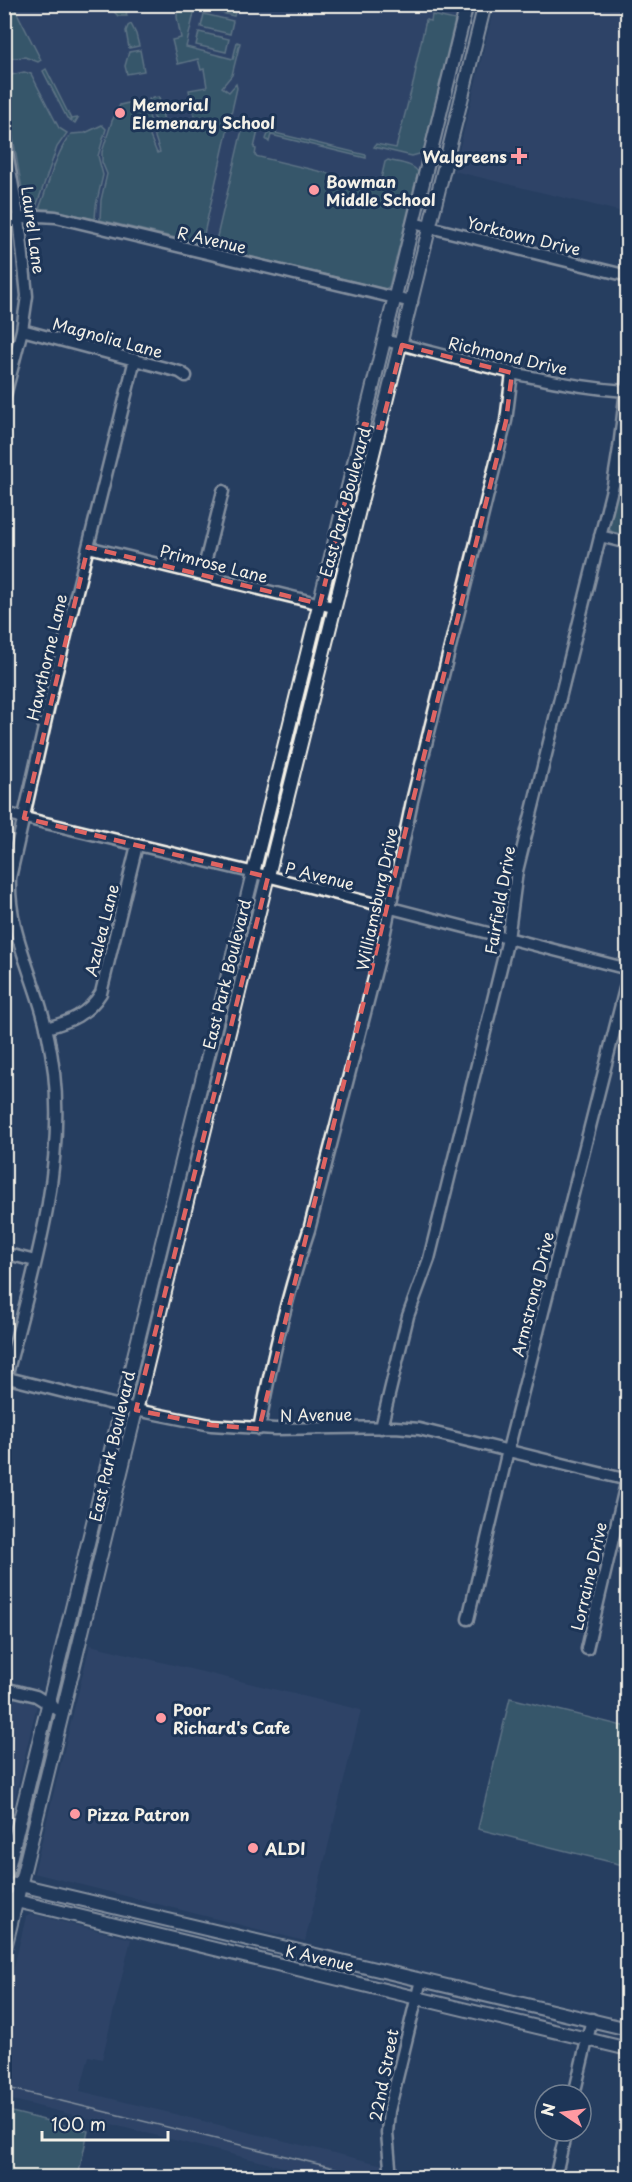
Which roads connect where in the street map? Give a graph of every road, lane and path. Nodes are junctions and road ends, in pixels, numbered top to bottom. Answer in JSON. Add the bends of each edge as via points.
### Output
{"nodes":[{"id":1,"x":467,"y":4,"type":"edge"},
{"id":2,"x":485,"y":4,"type":"edge"},
{"id":3,"x":451,"y":72,"type":"junction"},
{"id":4,"x":468,"y":77,"type":"junction"},
{"id":5,"x":4,"y":135,"type":"edge"},
{"id":6,"x":4,"y":220,"type":"edge"},
{"id":7,"x":19,"y":220,"type":"junction"},
{"id":8,"x":413,"y":223,"type":"junction"},
{"id":9,"x":430,"y":227,"type":"junction"},
{"id":10,"x":627,"y":276,"type":"edge"},
{"id":11,"x":395,"y":298,"type":"junction"},
{"id":12,"x":412,"y":302,"type":"junction"},
{"id":13,"x":22,"y":330,"type":"junction"},
{"id":14,"x":384,"y":340,"type":"junction"},
{"id":15,"x":402,"y":345,"type":"junction"},
{"id":16,"x":135,"y":359,"type":"junction"},
{"id":17,"x":512,"y":373,"type":"junction"},
{"id":18,"x":627,"y":373,"type":"edge"},
{"id":19,"x":186,"y":376,"type":"dead end"},
{"id":20,"x":625,"y":391,"type":"junction"},
{"id":21,"x":4,"y":400,"type":"edge"},
{"id":22,"x":364,"y":424,"type":"junction"},
{"id":23,"x":381,"y":428,"type":"junction"},
{"id":24,"x":223,"y":491,"type":"dead end"},
{"id":25,"x":600,"y":536,"type":"junction"},
{"id":26,"x":627,"y":543,"type":"edge"},
{"id":27,"x":88,"y":547,"type":"junction"},
{"id":28,"x":202,"y":575,"type":"junction"},
{"id":29,"x":320,"y":604,"type":"junction"},
{"id":30,"x":333,"y":607,"type":"junction"},
{"id":31,"x":4,"y":813,"type":"edge"},
{"id":32,"x":24,"y":818,"type":"junction"},
{"id":33,"x":137,"y":845,"type":"junction"},
{"id":34,"x":255,"y":873,"type":"junction"},
{"id":35,"x":268,"y":877,"type":"junction"},
{"id":36,"x":389,"y":908,"type":"junction"},
{"id":37,"x":508,"y":939,"type":"junction"},
{"id":38,"x":627,"y":969,"type":"edge"},
{"id":39,"x":627,"y":977,"type":"edge"},
{"id":40,"x":46,"y":1028,"type":"junction"},
{"id":41,"x":4,"y":1253,"type":"edge"},
{"id":42,"x":35,"y":1261,"type":"junction"},
{"id":43,"x":5,"y":1380,"type":"edge"},
{"id":44,"x":122,"y":1406,"type":"junction"},
{"id":45,"x":136,"y":1410,"type":"junction"},
{"id":46,"x":381,"y":1428,"type":"junction"},
{"id":47,"x":259,"y":1429,"type":"junction"},
{"id":48,"x":508,"y":1449,"type":"junction"},
{"id":49,"x":627,"y":1478,"type":"edge"},
{"id":50,"x":468,"y":1620,"type":"dead end"},
{"id":51,"x":587,"y":1649,"type":"dead end"},
{"id":52,"x":4,"y":1688,"type":"edge"},
{"id":53,"x":49,"y":1702,"type":"junction"},
{"id":54,"x":63,"y":1713,"type":"junction"},
{"id":55,"x":5,"y":1882,"type":"edge"},
{"id":56,"x":21,"y":1885,"type":"junction"},
{"id":57,"x":11,"y":1900,"type":"edge"},
{"id":58,"x":209,"y":1929,"type":"junction"},
{"id":59,"x":205,"y":1947,"type":"junction"},
{"id":60,"x":295,"y":1949,"type":"junction"},
{"id":61,"x":4,"y":1953,"type":"edge"},
{"id":62,"x":291,"y":1967,"type":"junction"},
{"id":63,"x":421,"y":1980,"type":"junction"},
{"id":64,"x":416,"y":1997,"type":"junction"},
{"id":65,"x":592,"y":2019,"type":"junction"},
{"id":66,"x":627,"y":2028,"type":"edge"},
{"id":67,"x":587,"y":2039,"type":"junction"},
{"id":68,"x":627,"y":2049,"type":"edge"},
{"id":69,"x":577,"y":2083,"type":"edge"},
{"id":70,"x":563,"y":2143,"type":"edge"},
{"id":71,"x":391,"y":2178,"type":"edge"},
{"id":72,"x":555,"y":2178,"type":"edge"}],
"edges":[{"from":1,"to":3,"type":"main road","name":"East Park Boulevard"},
{"from":2,"to":4,"type":"main road","name":"East Park Boulevard"},
{"from":3,"to":4,"type":"main road"},
{"from":3,"to":8,"type":"main road","name":"East Park Boulevard"},
{"from":4,"to":9,"type":"main road","name":"East Park Boulevard"},
{"from":5,"to":7,"type":"street","name":"Laurel Lane"},
{"from":6,"to":7,"type":"street","name":"R Avenue"},
{"from":7,"to":11,"type":"street","name":"R Avenue","via":[[56,217]]},
{"from":7,"to":13,"type":"street","name":"Laurel Lane","via":[[27,285]]},
{"from":8,"to":9,"type":"street","name":"Yorktown Drive"},
{"from":8,"to":11,"type":"main road","name":"East Park Boulevard"},
{"from":9,"to":10,"type":"street","name":"Yorktown Drive"},
{"from":9,"to":12,"type":"main road","name":"East Park Boulevard"},
{"from":11,"to":12,"type":"street","name":"R Avenue"},
{"from":11,"to":14,"type":"main road","name":"East Park Boulevard"},
{"from":12,"to":15,"type":"main road","name":"East Park Boulevard"},
{"from":13,"to":16,"type":"street","name":"Magnolia Lane"},
{"from":13,"to":21,"type":"street","name":"Laurel Lane"},
{"from":14,"to":15,"type":"street","name":"Richmond Drive"},
{"from":14,"to":22,"type":"main road","name":"East Park Boulevard"},
{"from":15,"to":17,"type":"street","name":"Richmond Drive"},
{"from":15,"to":23,"type":"main road","name":"East Park Boulevard"},
{"from":16,"to":19,"type":"street","name":"Magnolia Lane"},
{"from":16,"to":27,"type":"street","name":"Hawthorne Lane"},
{"from":17,"to":20,"type":"street","name":"Richmond Drive"},
{"from":17,"to":36,"type":"street","name":"Williamsburg Drive","via":[[506,421]]},
{"from":18,"to":20,"type":"street","name":"Fairfield Drive"},
{"from":20,"to":25,"type":"street","name":"Fairfield Drive","via":[[619,448]]},
{"from":22,"to":23,"type":"main road"},
{"from":22,"to":29,"type":"main road","name":"East Park Boulevard"},
{"from":23,"to":30,"type":"main road","name":"East Park Boulevard"},
{"from":24,"to":28,"type":"street"},
{"from":25,"to":26,"type":"street"},
{"from":25,"to":37,"type":"street","name":"Fairfield Drive","via":[[517,871]]},
{"from":27,"to":28,"type":"street","name":"Primrose Lane"},
{"from":27,"to":32,"type":"street","name":"Hawthorne Lane"},
{"from":28,"to":29,"type":"street","name":"Primrose Lane"},
{"from":29,"to":30,"type":"street","name":"Primrose Lane"},
{"from":29,"to":34,"type":"main road","name":"East Park Boulevard"},
{"from":30,"to":35,"type":"main road","name":"East Park Boulevard"},
{"from":31,"to":32,"type":"street","name":"P Avenue"},
{"from":32,"to":33,"type":"street","name":"P Avenue"},
{"from":32,"to":40,"type":"street","name":"Hawthorne Lane","via":[[10,878],[10,898],[15,932]]},
{"from":33,"to":34,"type":"street","name":"P Avenue"},
{"from":33,"to":40,"type":"street","name":"Azalea Lane","via":[[100,993],[83,1014]]},
{"from":34,"to":35,"type":"street","name":"P Avenue"},
{"from":34,"to":44,"type":"main road","name":"East Park Boulevard"},
{"from":35,"to":36,"type":"street","name":"P Avenue"},
{"from":35,"to":45,"type":"main road","name":"East Park Boulevard"},
{"from":36,"to":37,"type":"street","name":"P Avenue"},
{"from":36,"to":47,"type":"street","name":"Williamsburg Drive","via":[[267,1384]]},
{"from":37,"to":38,"type":"street","name":"P Avenue"},
{"from":37,"to":46,"type":"street","name":"Fairfield Drive","via":[[429,1259],[408,1316]]},
{"from":39,"to":48,"type":"street","name":"Armstrong Drive"},
{"from":40,"to":42,"type":"street","name":"Hawthorne Lane","via":[[55,1085],[54,1165]]},
{"from":41,"to":42,"type":"street"},
{"from":42,"to":43,"type":"street","name":"Hawthorne Lane"},
{"from":43,"to":44,"type":"street","name":"N Avenue"},
{"from":44,"to":45,"type":"street","name":"N Avenue"},
{"from":44,"to":53,"type":"main road","name":"East Park Boulevard"},
{"from":45,"to":47,"type":"street","name":"N Avenue","via":[[211,1425]]},
{"from":45,"to":54,"type":"main road","name":"East Park Boulevard"},
{"from":46,"to":47,"type":"street","name":"N Avenue"},
{"from":46,"to":48,"type":"street","name":"N Avenue","via":[[419,1429]]},
{"from":48,"to":49,"type":"street","name":"N Avenue"},
{"from":48,"to":50,"type":"street","name":"Armstrong Drive"},
{"from":49,"to":51,"type":"street","name":"Lorraine Drive"},
{"from":52,"to":53,"type":"street"},
{"from":53,"to":54,"type":"street"},
{"from":53,"to":55,"type":"main road","name":"East Park Boulevard"},
{"from":54,"to":56,"type":"main road","name":"East Park Boulevard"},
{"from":55,"to":56,"type":"main road","name":"K Avenue"},
{"from":56,"to":57,"type":"main road","name":"East Park Boulevard"},
{"from":56,"to":58,"type":"main road","name":"K Avenue"},
{"from":57,"to":59,"type":"main road","name":"K Avenue"},
{"from":57,"to":61,"type":"main road","name":"East Park Boulevard"},
{"from":58,"to":59,"type":"main road"},
{"from":58,"to":60,"type":"main road","name":"K Avenue"},
{"from":59,"to":62,"type":"main road","name":"K Avenue"},
{"from":60,"to":62,"type":"main road"},
{"from":60,"to":63,"type":"main road","name":"K Avenue"},
{"from":62,"to":64,"type":"main road","name":"K Avenue"},
{"from":63,"to":64,"type":"street","name":"22nd Street"},
{"from":63,"to":65,"type":"main road","name":"K Avenue"},
{"from":64,"to":67,"type":"main road","name":"K Avenue"},
{"from":64,"to":71,"type":"street","name":"22nd Street","via":[[388,2110]]},
{"from":65,"to":66,"type":"main road","name":"K Avenue"},
{"from":65,"to":67,"type":"street"},
{"from":67,"to":68,"type":"main road","name":"K Avenue"},
{"from":67,"to":69,"type":"street"},
{"from":70,"to":72,"type":"street"}]}
